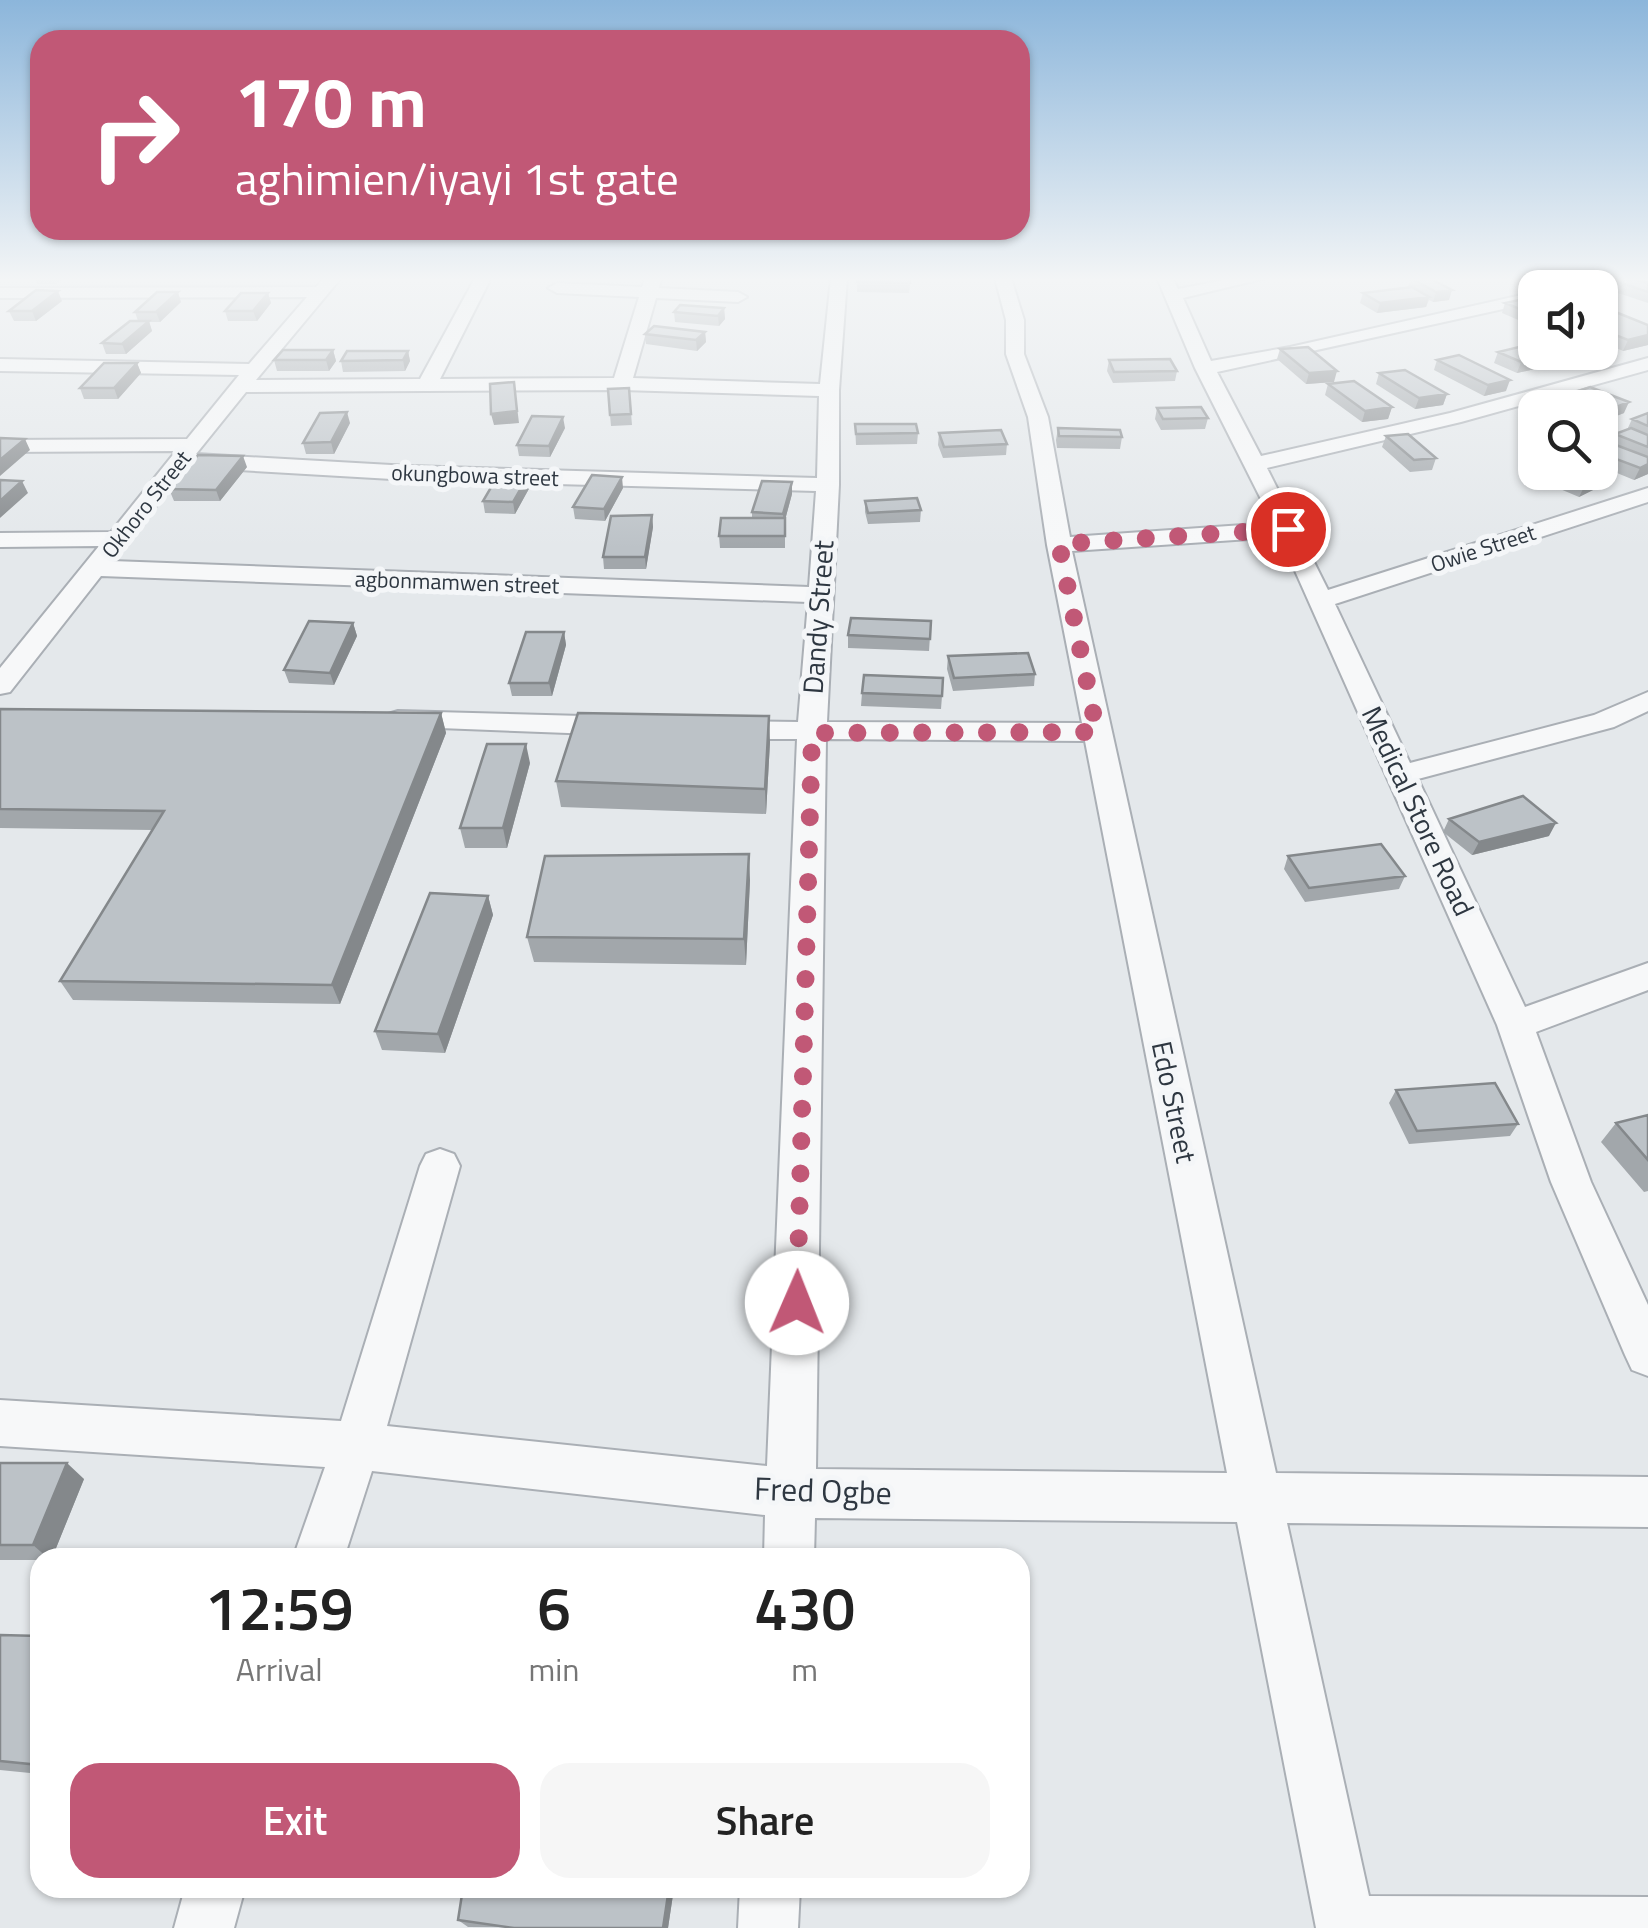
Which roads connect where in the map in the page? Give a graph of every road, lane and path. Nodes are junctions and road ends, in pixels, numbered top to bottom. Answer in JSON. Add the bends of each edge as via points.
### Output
{"nodes":[{"id":1,"x":57,"y":368,"type":"edge"},
{"id":2,"x":257,"y":368,"type":"edge"},
{"id":3,"x":436,"y":368,"type":"edge"},
{"id":4,"x":627,"y":368,"type":"edge"},
{"id":5,"x":831,"y":368,"type":"edge"},
{"id":6,"x":1020,"y":368,"type":"edge"},
{"id":7,"x":1204,"y":368,"type":"edge"},
{"id":8,"x":1634,"y":368,"type":"edge"},
{"id":9,"x":248,"y":378,"type":"junction"},
{"id":10,"x":622,"y":384,"type":"junction"},
{"id":11,"x":426,"y":387,"type":"junction"},
{"id":12,"x":829,"y":390,"type":"junction"},
{"id":13,"x":0,"y":446,"type":"edge"},
{"id":14,"x":187,"y":452,"type":"junction"},
{"id":15,"x":1256,"y":464,"type":"junction"},
{"id":16,"x":828,"y":485,"type":"junction"},
{"id":17,"x":1648,"y":495,"type":"edge"},
{"id":18,"x":1288,"y":529,"type":"junction"},
{"id":19,"x":118,"y":539,"type":"junction"},
{"id":20,"x":0,"y":540,"type":"edge"},
{"id":21,"x":1059,"y":544,"type":"junction"},
{"id":22,"x":96,"y":568,"type":"junction"},
{"id":23,"x":819,"y":595,"type":"junction"},
{"id":24,"x":1319,"y":600,"type":"junction"},
{"id":25,"x":3,"y":678,"type":"edge"},
{"id":26,"x":1648,"y":700,"type":"edge"},
{"id":27,"x":370,"y":720,"type":"edge"},
{"id":28,"x":659,"y":727,"type":"edge"},
{"id":29,"x":697,"y":728,"type":"edge"},
{"id":30,"x":1097,"y":732,"type":"junction"},
{"id":31,"x":812,"y":733,"type":"junction"},
{"id":32,"x":1402,"y":774,"type":"junction"},
{"id":33,"x":1648,"y":976,"type":"edge"},
{"id":34,"x":1515,"y":1024,"type":"junction"},
{"id":35,"x":440,"y":1166,"type":"dead end"},
{"id":36,"x":1648,"y":1354,"type":"edge"},
{"id":37,"x":0,"y":1424,"type":"edge"},
{"id":38,"x":357,"y":1446,"type":"junction"},
{"id":39,"x":792,"y":1494,"type":"junction"},
{"id":40,"x":1256,"y":1496,"type":"junction"},
{"id":41,"x":1648,"y":1502,"type":"edge"},
{"id":42,"x":321,"y":1548,"type":"edge"},
{"id":43,"x":789,"y":1548,"type":"edge"},
{"id":44,"x":212,"y":1898,"type":"edge"},
{"id":45,"x":770,"y":1898,"type":"edge"},
{"id":46,"x":1346,"y":1927,"type":"edge"},
{"id":47,"x":1648,"y":1927,"type":"edge"},
{"id":48,"x":204,"y":1928,"type":"edge"},
{"id":49,"x":768,"y":1928,"type":"edge"}],
"edges":[{"from":1,"to":9,"type":"street"},
{"from":2,"to":9,"type":"street","name":"Okhoro Street"},
{"from":3,"to":11,"type":"street"},
{"from":4,"to":10,"type":"street"},
{"from":5,"to":12,"type":"street","name":"Dandy Street"},
{"from":6,"to":21,"type":"street","name":"Edo Street","via":[[1038,417]]},
{"from":7,"to":15,"type":"street","name":"Medical Store Road"},
{"from":8,"to":15,"type":"street"},
{"from":9,"to":11,"type":"street"},
{"from":9,"to":14,"type":"street","name":"Okhoro Street"},
{"from":10,"to":11,"type":"street"},
{"from":10,"to":12,"type":"street"},
{"from":12,"to":16,"type":"street","name":"Dandy Street"},
{"from":13,"to":14,"type":"street","name":"okungbowa street"},
{"from":14,"to":16,"type":"street","name":"okungbowa street","via":[[410,472]]},
{"from":14,"to":19,"type":"street","name":"Okhoro Street"},
{"from":15,"to":18,"type":"street","name":"Medical Store Road"},
{"from":16,"to":23,"type":"street","name":"Dandy Street"},
{"from":17,"to":24,"type":"street","name":"Owie Street"},
{"from":18,"to":21,"type":"street"},
{"from":18,"to":24,"type":"street","name":"Medical Store Road"},
{"from":19,"to":20,"type":"street"},
{"from":19,"to":22,"type":"street","name":"Okhoro Street"},
{"from":21,"to":30,"type":"street","name":"Edo Street"},
{"from":22,"to":23,"type":"street","name":"agbonmamwen street"},
{"from":22,"to":25,"type":"street","name":"Okhoro Street"},
{"from":23,"to":31,"type":"street","name":"Dandy Street"},
{"from":24,"to":32,"type":"street","name":"Medical Store Road"},
{"from":26,"to":32,"type":"street","via":[[1604,721]]},
{"from":27,"to":28,"type":"street"},
{"from":29,"to":31,"type":"street"},
{"from":30,"to":31,"type":"street"},
{"from":30,"to":40,"type":"street","name":"Edo Street"},
{"from":31,"to":39,"type":"street","name":"Dandy Street"},
{"from":32,"to":34,"type":"street","name":"Medical Store Road"},
{"from":33,"to":34,"type":"street"},
{"from":34,"to":36,"type":"street","name":"Medical Store Road","via":[[1571,1182]]},
{"from":35,"to":38,"type":"street"},
{"from":37,"to":38,"type":"street","name":"Fred Ogbe"},
{"from":38,"to":39,"type":"street","name":"Fred Ogbe"},
{"from":38,"to":42,"type":"street"},
{"from":39,"to":40,"type":"street","name":"Fred Ogbe"},
{"from":39,"to":43,"type":"street","name":"Dandy Street"},
{"from":40,"to":41,"type":"street","name":"Fred Ogbe"},
{"from":40,"to":46,"type":"street","name":"Edo Street"},
{"from":44,"to":48,"type":"street"},
{"from":45,"to":49,"type":"street"},
{"from":46,"to":47,"type":"street"}]}
